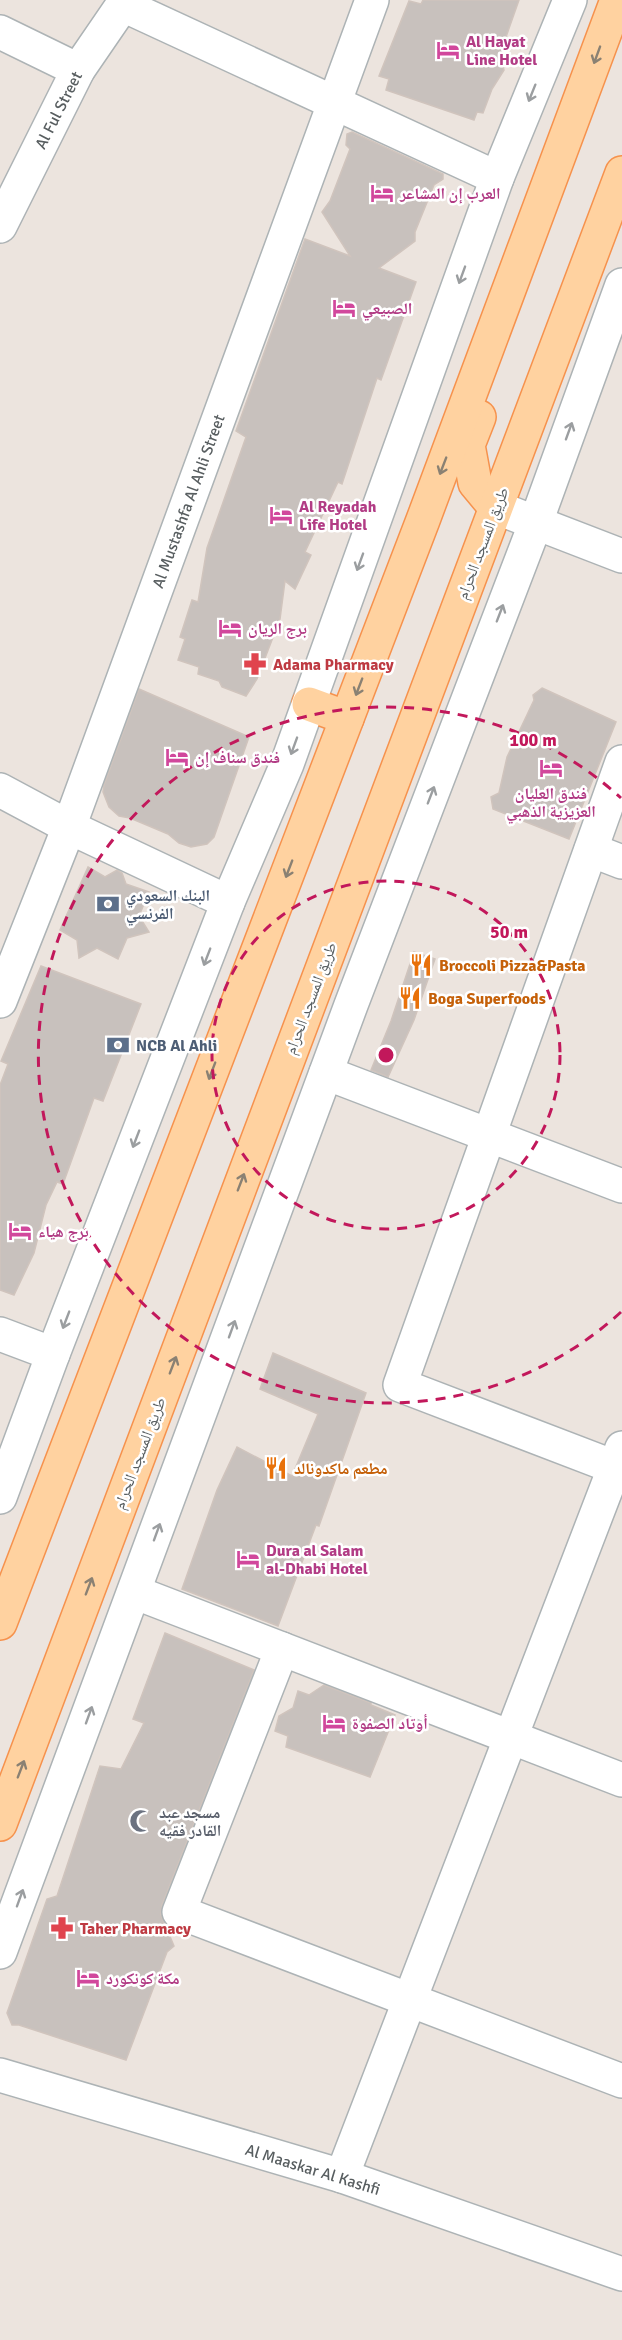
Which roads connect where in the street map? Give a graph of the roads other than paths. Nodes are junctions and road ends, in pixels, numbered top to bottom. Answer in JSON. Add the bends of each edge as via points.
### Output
{"nodes":[{"id":1,"x":372,"y":0,"type":"edge"},
{"id":2,"x":570,"y":0,"type":"edge"},
{"id":3,"x":617,"y":0,"type":"edge"},
{"id":4,"x":125,"y":2,"type":"edge"},
{"id":5,"x":0,"y":32,"type":"edge"},
{"id":6,"x":78,"y":70,"type":"junction"},
{"id":7,"x":336,"y":102,"type":"junction"},
{"id":8,"x":553,"y":171,"type":"junction"},
{"id":9,"x":622,"y":173,"type":"edge"},
{"id":10,"x":497,"y":178,"type":"junction"},
{"id":11,"x":0,"y":225,"type":"edge"},
{"id":12,"x":622,"y":285,"type":"edge"},
{"id":13,"x":495,"y":507,"type":"junction"},
{"id":14,"x":536,"y":522,"type":"junction"},
{"id":15,"x":622,"y":556,"type":"edge"},
{"id":16,"x":309,"y":704,"type":"junction"},
{"id":17,"x":347,"y":718,"type":"junction"},
{"id":18,"x":622,"y":762,"type":"edge"},
{"id":19,"x":0,"y":790,"type":"edge"},
{"id":20,"x":69,"y":827,"type":"junction"},
{"id":21,"x":591,"y":850,"type":"junction"},
{"id":22,"x":622,"y":862,"type":"edge"},
{"id":23,"x":228,"y":902,"type":"junction"},
{"id":24,"x":314,"y":989,"type":"junction"},
{"id":25,"x":0,"y":1001,"type":"edge"},
{"id":26,"x":351,"y":1005,"type":"junction"},
{"id":27,"x":326,"y":1073,"type":"junction"},
{"id":28,"x":489,"y":1136,"type":"junction"},
{"id":29,"x":622,"y":1186,"type":"edge"},
{"id":30,"x":0,"y":1334,"type":"edge"},
{"id":31,"x":52,"y":1354,"type":"junction"},
{"id":32,"x":620,"y":1462,"type":"edge"},
{"id":33,"x":0,"y":1497,"type":"edge"},
{"id":34,"x":134,"y":1592,"type":"junction"},
{"id":35,"x":0,"y":1623,"type":"edge"},
{"id":36,"x":282,"y":1649,"type":"junction"},
{"id":37,"x":511,"y":1738,"type":"junction"},
{"id":38,"x":622,"y":1780,"type":"edge"},
{"id":39,"x":0,"y":1824,"type":"edge"},
{"id":40,"x":0,"y":1952,"type":"edge"},
{"id":41,"x":410,"y":2001,"type":"junction"},
{"id":42,"x":0,"y":2075,"type":"edge"},
{"id":43,"x":622,"y":2081,"type":"edge"},
{"id":44,"x":342,"y":2176,"type":"junction"},
{"id":45,"x":622,"y":2274,"type":"edge"}],
"edges":[{"from":1,"to":7,"type":"street","name":"Al Mustashfa Al Ahli Street"},
{"from":2,"to":10,"type":"street","one_way":true},
{"from":3,"to":8,"type":"main road","one_way":true},
{"from":4,"to":6,"type":"street","name":"Al Ful Street"},
{"from":4,"to":7,"type":"street"},
{"from":5,"to":6,"type":"street"},
{"from":6,"to":11,"type":"street","name":"Al Ful Street"},
{"from":7,"to":10,"type":"street"},
{"from":7,"to":20,"type":"street","name":"Al Mustashfa Al Ahli Street"},
{"from":8,"to":13,"type":"main road","via":[[555,222],[468,446],[475,483]]},
{"from":8,"to":17,"type":"main road","one_way":true},
{"from":9,"to":13,"type":"main road","name":"طريق المسجد الحرام"},
{"from":10,"to":16,"type":"street","one_way":true},
{"from":14,"to":12,"type":"street","one_way":true},
{"from":13,"to":14,"type":"street"},
{"from":13,"to":24,"type":"main road","name":"طريق المسجد الحرام"},
{"from":14,"to":15,"type":"street"},
{"from":26,"to":14,"type":"street","one_way":true},
{"from":16,"to":17,"type":"main road"},
{"from":16,"to":23,"type":"street","one_way":true},
{"from":17,"to":35,"type":"main road","one_way":true},
{"from":18,"to":21,"type":"street"},
{"from":19,"to":20,"type":"street"},
{"from":20,"to":23,"type":"street"},
{"from":20,"to":25,"type":"street","name":"Al Mustashfa Al Ahli Street"},
{"from":21,"to":22,"type":"street"},
{"from":21,"to":28,"type":"street"},
{"from":23,"to":31,"type":"street","one_way":true},
{"from":24,"to":26,"type":"street"},
{"from":39,"to":24,"type":"main road","name":"طريق المسجد الحرام","one_way":true},
{"from":26,"to":27,"type":"street"},
{"from":27,"to":28,"type":"street"},
{"from":34,"to":27,"type":"street","one_way":true},
{"from":28,"to":29,"type":"street"},
{"from":28,"to":32,"type":"street","via":[[400,1385]]},
{"from":30,"to":31,"type":"street"},
{"from":31,"to":33,"type":"street"},
{"from":32,"to":37,"type":"street"},
{"from":34,"to":36,"type":"street"},
{"from":40,"to":34,"type":"street","one_way":true},
{"from":36,"to":37,"type":"street"},
{"from":36,"to":41,"type":"street","via":[[179,1912]]},
{"from":37,"to":38,"type":"street"},
{"from":37,"to":41,"type":"street"},
{"from":41,"to":43,"type":"street"},
{"from":41,"to":44,"type":"street"},
{"from":42,"to":44,"type":"street","name":"Al Maaskar Al Kashfi"},
{"from":44,"to":45,"type":"street","name":"Al Maaskar Al Kashfi"}]}
